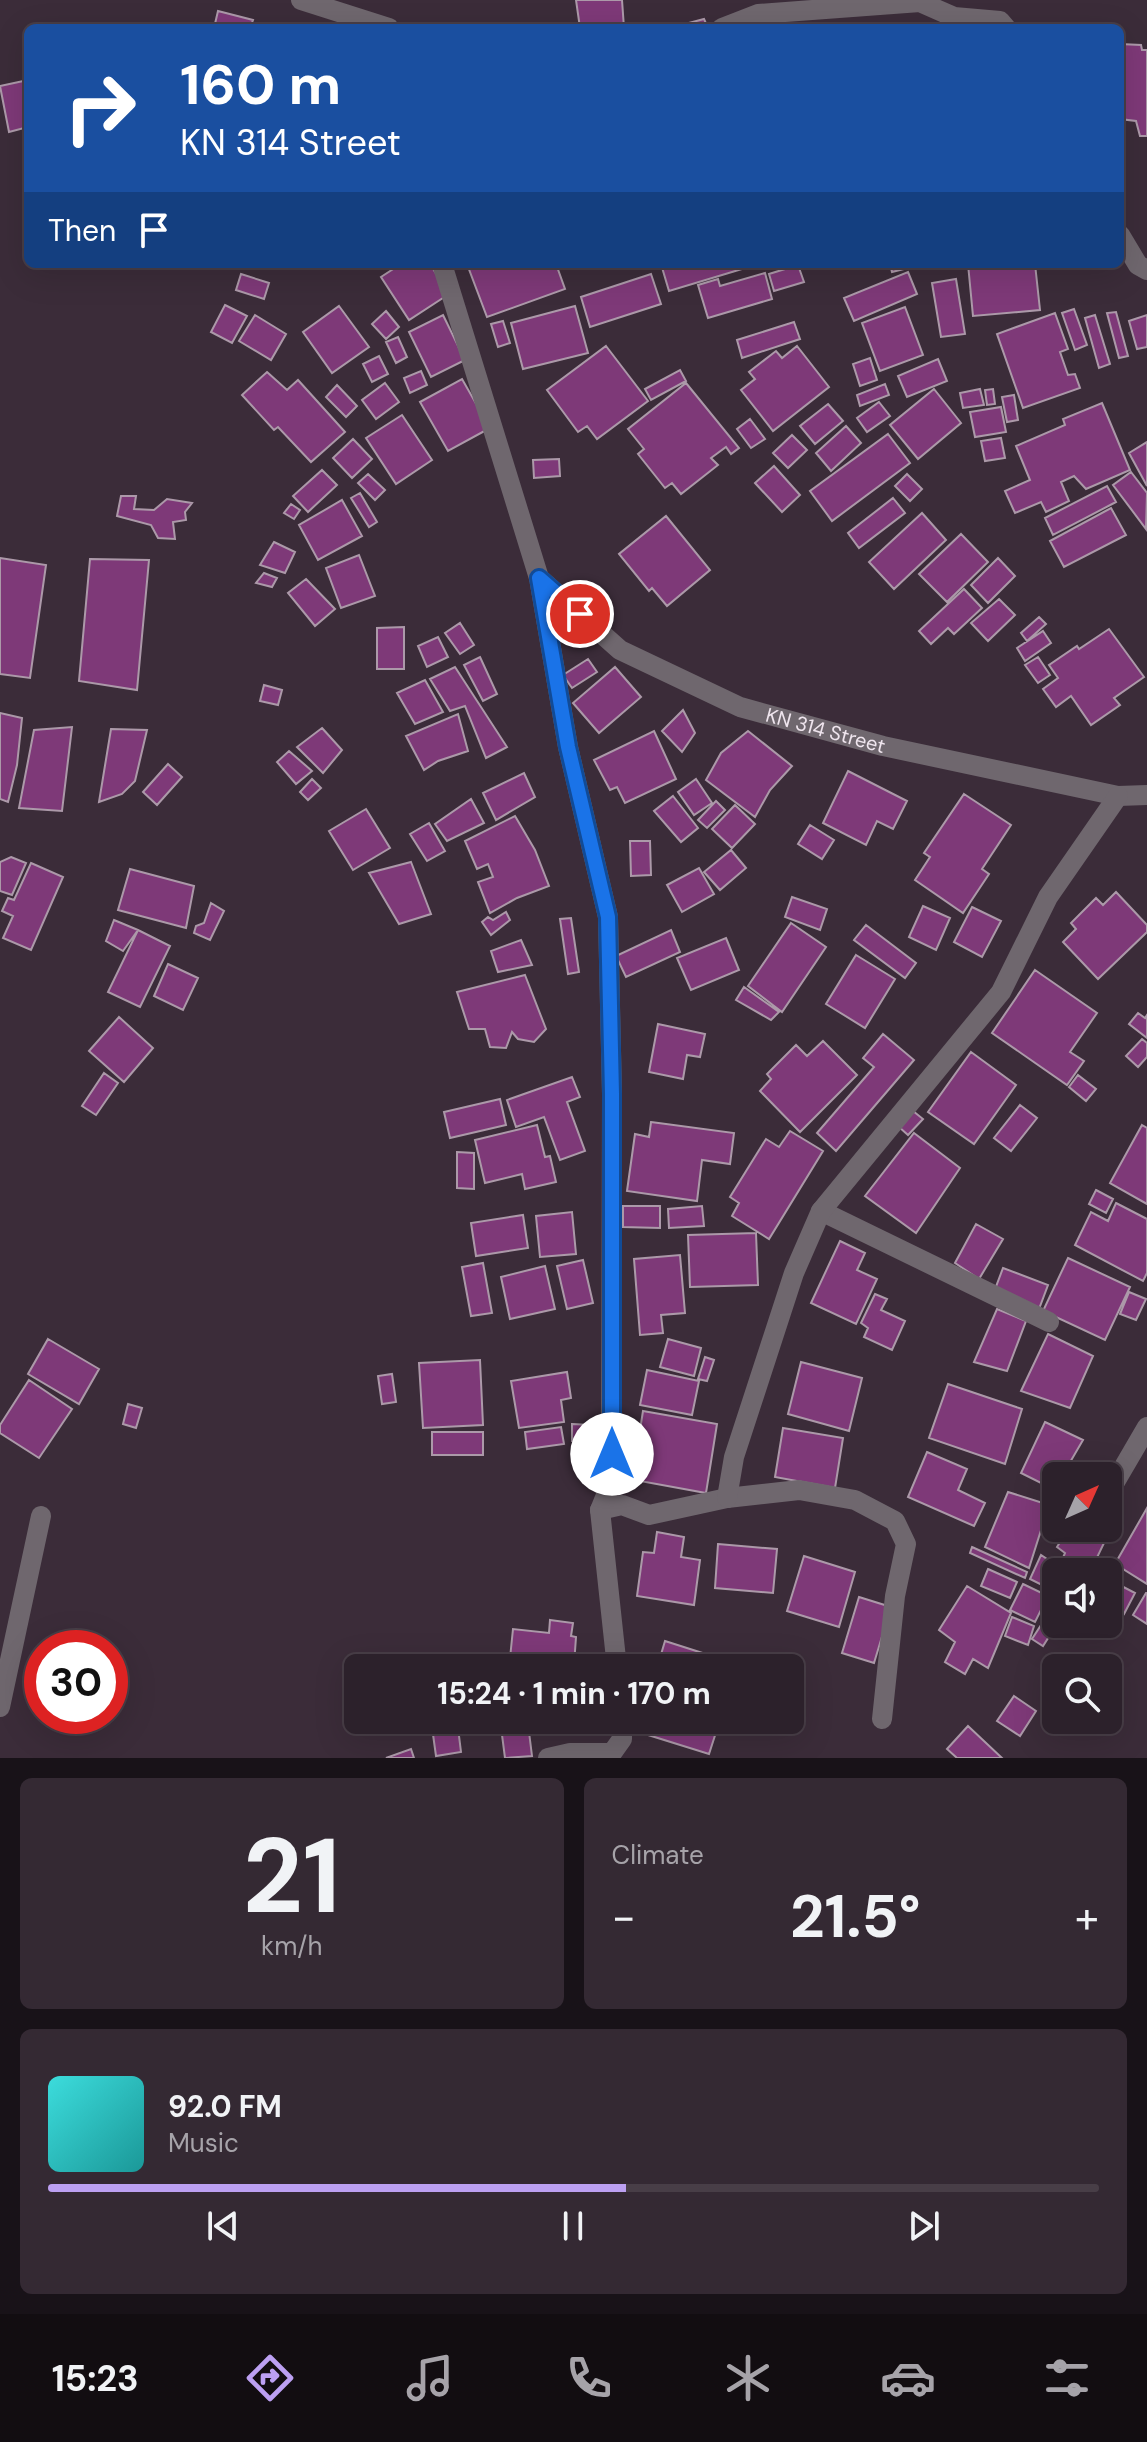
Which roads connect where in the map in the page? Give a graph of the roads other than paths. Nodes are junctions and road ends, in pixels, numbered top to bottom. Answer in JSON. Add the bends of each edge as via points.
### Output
{"nodes":[{"id":1,"x":301,"y":0,"type":"edge"},
{"id":2,"x":376,"y":24,"type":"edge"},
{"id":3,"x":732,"y":24,"type":"edge"},
{"id":4,"x":1003,"y":24,"type":"edge"},
{"id":5,"x":1124,"y":242,"type":"edge"},
{"id":6,"x":443,"y":268,"type":"edge"},
{"id":7,"x":1147,"y":270,"type":"edge"},
{"id":8,"x":539,"y":578,"type":"junction"},
{"id":9,"x":1147,"y":795,"type":"edge"},
{"id":10,"x":1118,"y":796,"type":"junction"},
{"id":11,"x":821,"y":1211,"type":"junction"},
{"id":12,"x":1049,"y":1322,"type":"dead end"},
{"id":13,"x":1147,"y":1427,"type":"edge"},
{"id":14,"x":1122,"y":1470,"type":"edge"},
{"id":15,"x":727,"y":1498,"type":"junction"},
{"id":16,"x":600,"y":1510,"type":"junction"},
{"id":17,"x":41,"y":1516,"type":"dead end"},
{"id":18,"x":615,"y":1654,"type":"edge"},
{"id":19,"x":0,"y":1707,"type":"edge"},
{"id":20,"x":882,"y":1719,"type":"dead end"},
{"id":21,"x":622,"y":1734,"type":"edge"},
{"id":22,"x":548,"y":1758,"type":"edge"}],
"edges":[{"from":1,"to":2,"type":"street"},
{"from":3,"to":4,"type":"street","via":[[758,14],[920,2],[954,17]]},
{"from":5,"to":7,"type":"street"},
{"from":6,"to":8,"type":"street"},
{"from":8,"to":10,"type":"street","name":"KN 314 Street","via":[[620,650],[740,707],[883,746]]},
{"from":8,"to":16,"type":"street","via":[[568,747],[608,917],[611,1483]]},
{"from":9,"to":10,"type":"street","name":"KN 314 Street"},
{"from":10,"to":11,"type":"street","via":[[1048,897],[1001,992]]},
{"from":11,"to":12,"type":"street"},
{"from":11,"to":15,"type":"street","via":[[794,1273],[734,1457]]},
{"from":13,"to":14,"type":"street"},
{"from":15,"to":16,"type":"street","via":[[649,1515],[622,1505]]},
{"from":15,"to":20,"type":"street","via":[[799,1490],[855,1500],[895,1521],[906,1544]]},
{"from":16,"to":18,"type":"street"},
{"from":17,"to":19,"type":"street"},
{"from":21,"to":22,"type":"street","via":[[612,1753]]}]}
